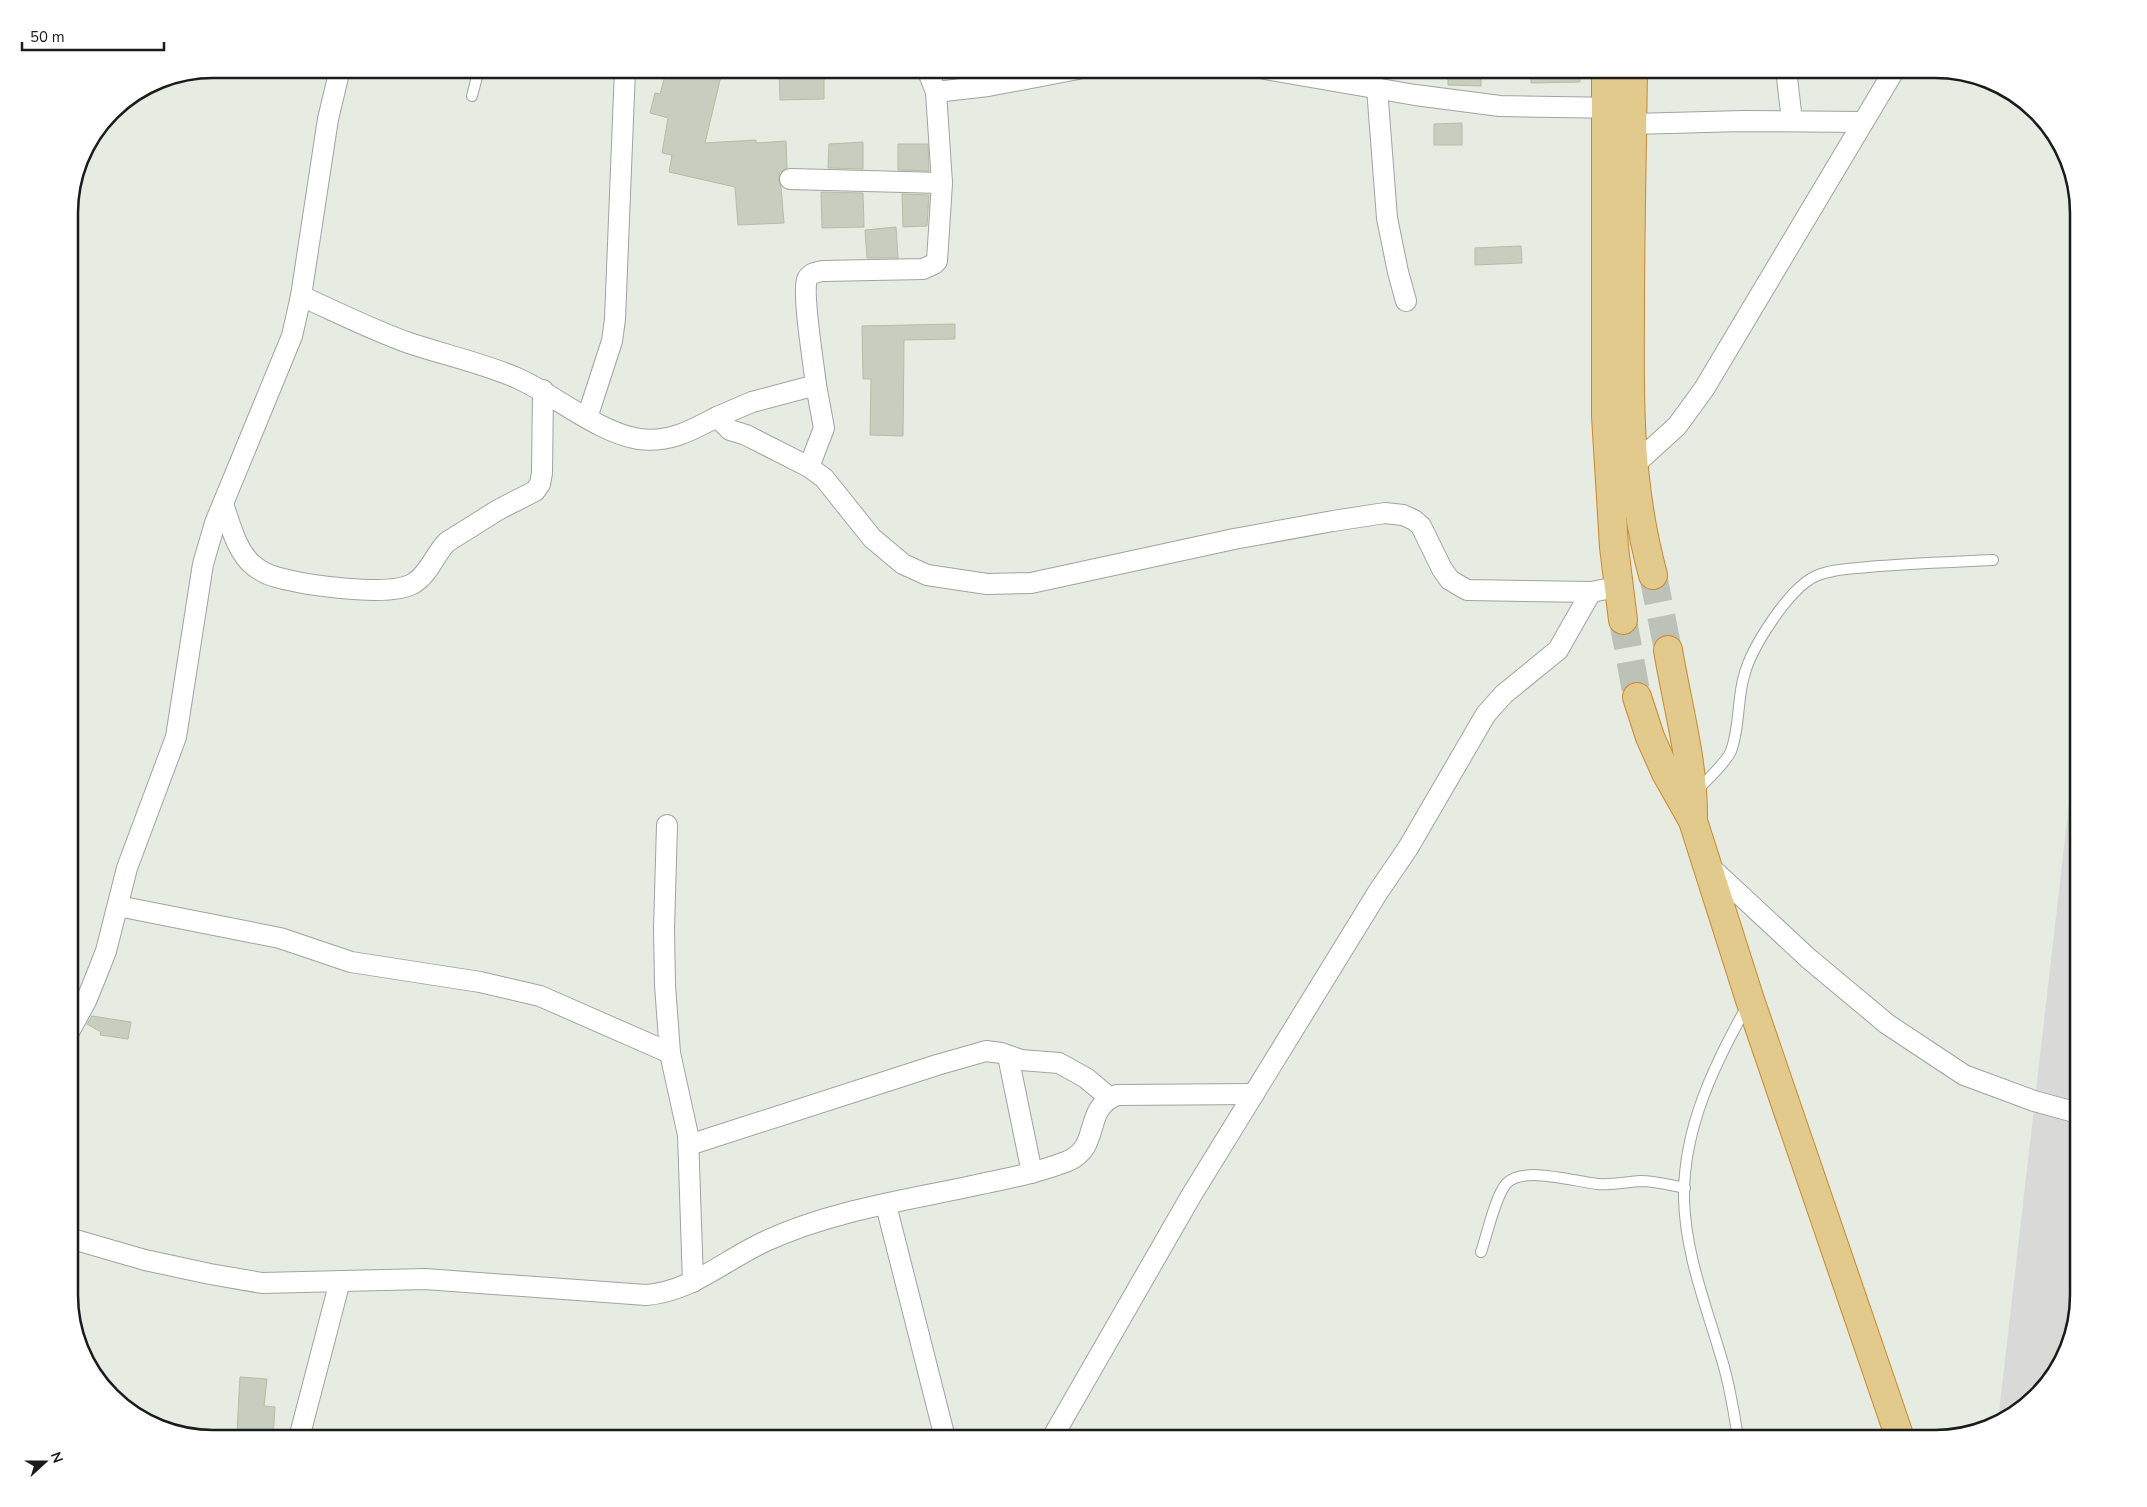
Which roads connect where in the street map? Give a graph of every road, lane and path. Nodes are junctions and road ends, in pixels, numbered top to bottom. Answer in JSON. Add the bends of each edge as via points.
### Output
{"nodes":[{"id":1,"x":338,"y":78,"type":"edge"},
{"id":2,"x":477,"y":78,"type":"edge"},
{"id":3,"x":626,"y":78,"type":"edge"},
{"id":4,"x":930,"y":78,"type":"edge"},
{"id":5,"x":1030,"y":78,"type":"edge"},
{"id":6,"x":1338,"y":78,"type":"edge"},
{"id":7,"x":1610,"y":78,"type":"edge"},
{"id":8,"x":1631,"y":78,"type":"edge"},
{"id":9,"x":1787,"y":78,"type":"edge"},
{"id":10,"x":1890,"y":78,"type":"edge"},
{"id":11,"x":1363,"y":81,"type":"edge"},
{"id":12,"x":936,"y":92,"type":"junction"},
{"id":13,"x":472,"y":96,"type":"dead end"},
{"id":14,"x":1624,"y":113,"type":"junction"},
{"id":15,"x":1792,"y":121,"type":"junction"},
{"id":16,"x":1863,"y":122,"type":"junction"},
{"id":17,"x":790,"y":179,"type":"dead end"},
{"id":18,"x":942,"y":183,"type":"junction"},
{"id":19,"x":301,"y":296,"type":"junction"},
{"id":20,"x":1406,"y":302,"type":"dead end"},
{"id":21,"x":816,"y":385,"type":"junction"},
{"id":22,"x":543,"y":390,"type":"junction"},
{"id":23,"x":717,"y":417,"type":"junction"},
{"id":24,"x":587,"y":418,"type":"junction"},
{"id":25,"x":809,"y":467,"type":"junction"},
{"id":26,"x":1632,"y":467,"type":"junction"},
{"id":27,"x":223,"y":504,"type":"junction"},
{"id":28,"x":1993,"y":560,"type":"dead end"},
{"id":29,"x":1653,"y":575,"type":"tunnel mouth"},
{"id":30,"x":1617,"y":587,"type":"junction"},
{"id":31,"x":1591,"y":592,"type":"junction"},
{"id":32,"x":1623,"y":620,"type":"tunnel mouth"},
{"id":33,"x":1668,"y":650,"type":"tunnel mouth"},
{"id":34,"x":1637,"y":697,"type":"tunnel mouth"},
{"id":35,"x":1689,"y":806,"type":"junction"},
{"id":36,"x":667,"y":825,"type":"dead end"},
{"id":37,"x":1705,"y":862,"type":"junction"},
{"id":38,"x":118,"y":906,"type":"junction"},
{"id":39,"x":1750,"y":1000,"type":"junction"},
{"id":40,"x":78,"y":1016,"type":"edge"},
{"id":41,"x":670,"y":1053,"type":"junction"},
{"id":42,"x":1008,"y":1056,"type":"junction"},
{"id":43,"x":1254,"y":1094,"type":"junction"},
{"id":44,"x":1110,"y":1098,"type":"junction"},
{"id":45,"x":2070,"y":1110,"type":"edge"},
{"id":46,"x":689,"y":1145,"type":"junction"},
{"id":47,"x":1032,"y":1173,"type":"junction"},
{"id":48,"x":1685,"y":1188,"type":"junction"},
{"id":49,"x":886,"y":1205,"type":"junction"},
{"id":50,"x":78,"y":1241,"type":"edge"},
{"id":51,"x":1481,"y":1252,"type":"dead end"},
{"id":52,"x":340,"y":1281,"type":"junction"},
{"id":53,"x":693,"y":1282,"type":"junction"},
{"id":54,"x":301,"y":1430,"type":"edge"},
{"id":55,"x":943,"y":1430,"type":"edge"},
{"id":56,"x":1057,"y":1430,"type":"edge"},
{"id":57,"x":1736,"y":1430,"type":"edge"},
{"id":58,"x":1897,"y":1430,"type":"edge"}],
"edges":[{"from":1,"to":19,"type":"street","via":[[328,119]]},
{"from":2,"to":13,"type":"lane"},
{"from":3,"to":24,"type":"street","via":[[615,319],[612,341]]},
{"from":4,"to":12,"type":"street"},
{"from":5,"to":12,"type":"street"},
{"from":6,"to":11,"type":"street"},
{"from":7,"to":14,"type":"highway"},
{"from":8,"to":14,"type":"highway"},
{"from":9,"to":15,"type":"street"},
{"from":10,"to":16,"type":"street"},
{"from":11,"to":14,"type":"street","via":[[1415,95],[1500,106]]},
{"from":11,"to":20,"type":"street","via":[[1394,258]]},
{"from":12,"to":18,"type":"street"},
{"from":14,"to":15,"type":"street"},
{"from":14,"to":26,"type":"highway"},
{"from":14,"to":30,"type":"highway","via":[[1606,416]]},
{"from":15,"to":16,"type":"street"},
{"from":16,"to":26,"type":"street","via":[[1704,389],[1677,426]]},
{"from":17,"to":18,"type":"street"},
{"from":18,"to":21,"type":"street","via":[[938,257],[934,264],[923,269],[816,272],[807,280]]},
{"from":19,"to":22,"type":"street","via":[[395,338],[515,377]]},
{"from":19,"to":27,"type":"street","via":[[281,367]]},
{"from":21,"to":23,"type":"street","via":[[752,402]]},
{"from":21,"to":25,"type":"street","via":[[824,428]]},
{"from":22,"to":24,"type":"street"},
{"from":22,"to":27,"type":"street","via":[[540,484],[535,491],[447,542],[422,576],[407,587],[384,591],[275,577],[251,564]]},
{"from":23,"to":24,"type":"street","via":[[684,435],[657,440],[621,435]]},
{"from":23,"to":25,"type":"street","via":[[730,430]]},
{"from":25,"to":31,"type":"street","via":[[830,484],[872,538],[902,564],[927,575],[960,581],[1031,583],[1234,540],[1385,513],[1403,515],[1421,526],[1442,569],[1450,580],[1467,590]]},
{"from":26,"to":29,"type":"highway","via":[[1642,532]]},
{"from":27,"to":38,"type":"street","via":[[204,564],[176,738],[127,868]]},
{"from":28,"to":35,"type":"lane","via":[[1831,571],[1798,587],[1752,653],[1744,675],[1730,752]]},
{"from":30,"to":31,"type":"street"},
{"from":30,"to":32,"type":"highway"},
{"from":31,"to":43,"type":"street","via":[[1558,650],[1504,694],[1486,714],[1408,848]]},
{"from":33,"to":35,"type":"highway"},
{"from":34,"to":35,"type":"highway","via":[[1658,755]]},
{"from":35,"to":37,"type":"highway"},
{"from":36,"to":41,"type":"street","via":[[664,957]]},
{"from":37,"to":39,"type":"highway"},
{"from":37,"to":45,"type":"street","via":[[1808,958],[1887,1024],[1964,1075],[2034,1101]]},
{"from":38,"to":40,"type":"street","via":[[97,974]]},
{"from":38,"to":41,"type":"street","via":[[280,938],[351,962],[480,982],[540,996]]},
{"from":39,"to":48,"type":"lane","via":[[1714,1070],[1692,1130]]},
{"from":39,"to":58,"type":"highway"},
{"from":41,"to":46,"type":"street"},
{"from":42,"to":44,"type":"street","via":[[1070,1067]]},
{"from":42,"to":46,"type":"street","via":[[977,1052]]},
{"from":42,"to":47,"type":"street"},
{"from":43,"to":44,"type":"street","via":[[1126,1094]]},
{"from":43,"to":56,"type":"street"},
{"from":44,"to":47,"type":"street","via":[[1098,1110],[1084,1150],[1068,1161]]},
{"from":46,"to":53,"type":"street"},
{"from":47,"to":49,"type":"street"},
{"from":48,"to":51,"type":"lane","via":[[1642,1181],[1597,1184],[1544,1176],[1516,1177],[1506,1183],[1500,1194]]},
{"from":48,"to":57,"type":"lane","via":[[1696,1272],[1723,1362]]},
{"from":49,"to":53,"type":"street","via":[[794,1229],[737,1256]]},
{"from":49,"to":55,"type":"street"},
{"from":50,"to":52,"type":"street","via":[[145,1260],[262,1283]]},
{"from":52,"to":53,"type":"street","via":[[424,1279],[646,1295],[674,1291]]},
{"from":52,"to":54,"type":"street"}]}
